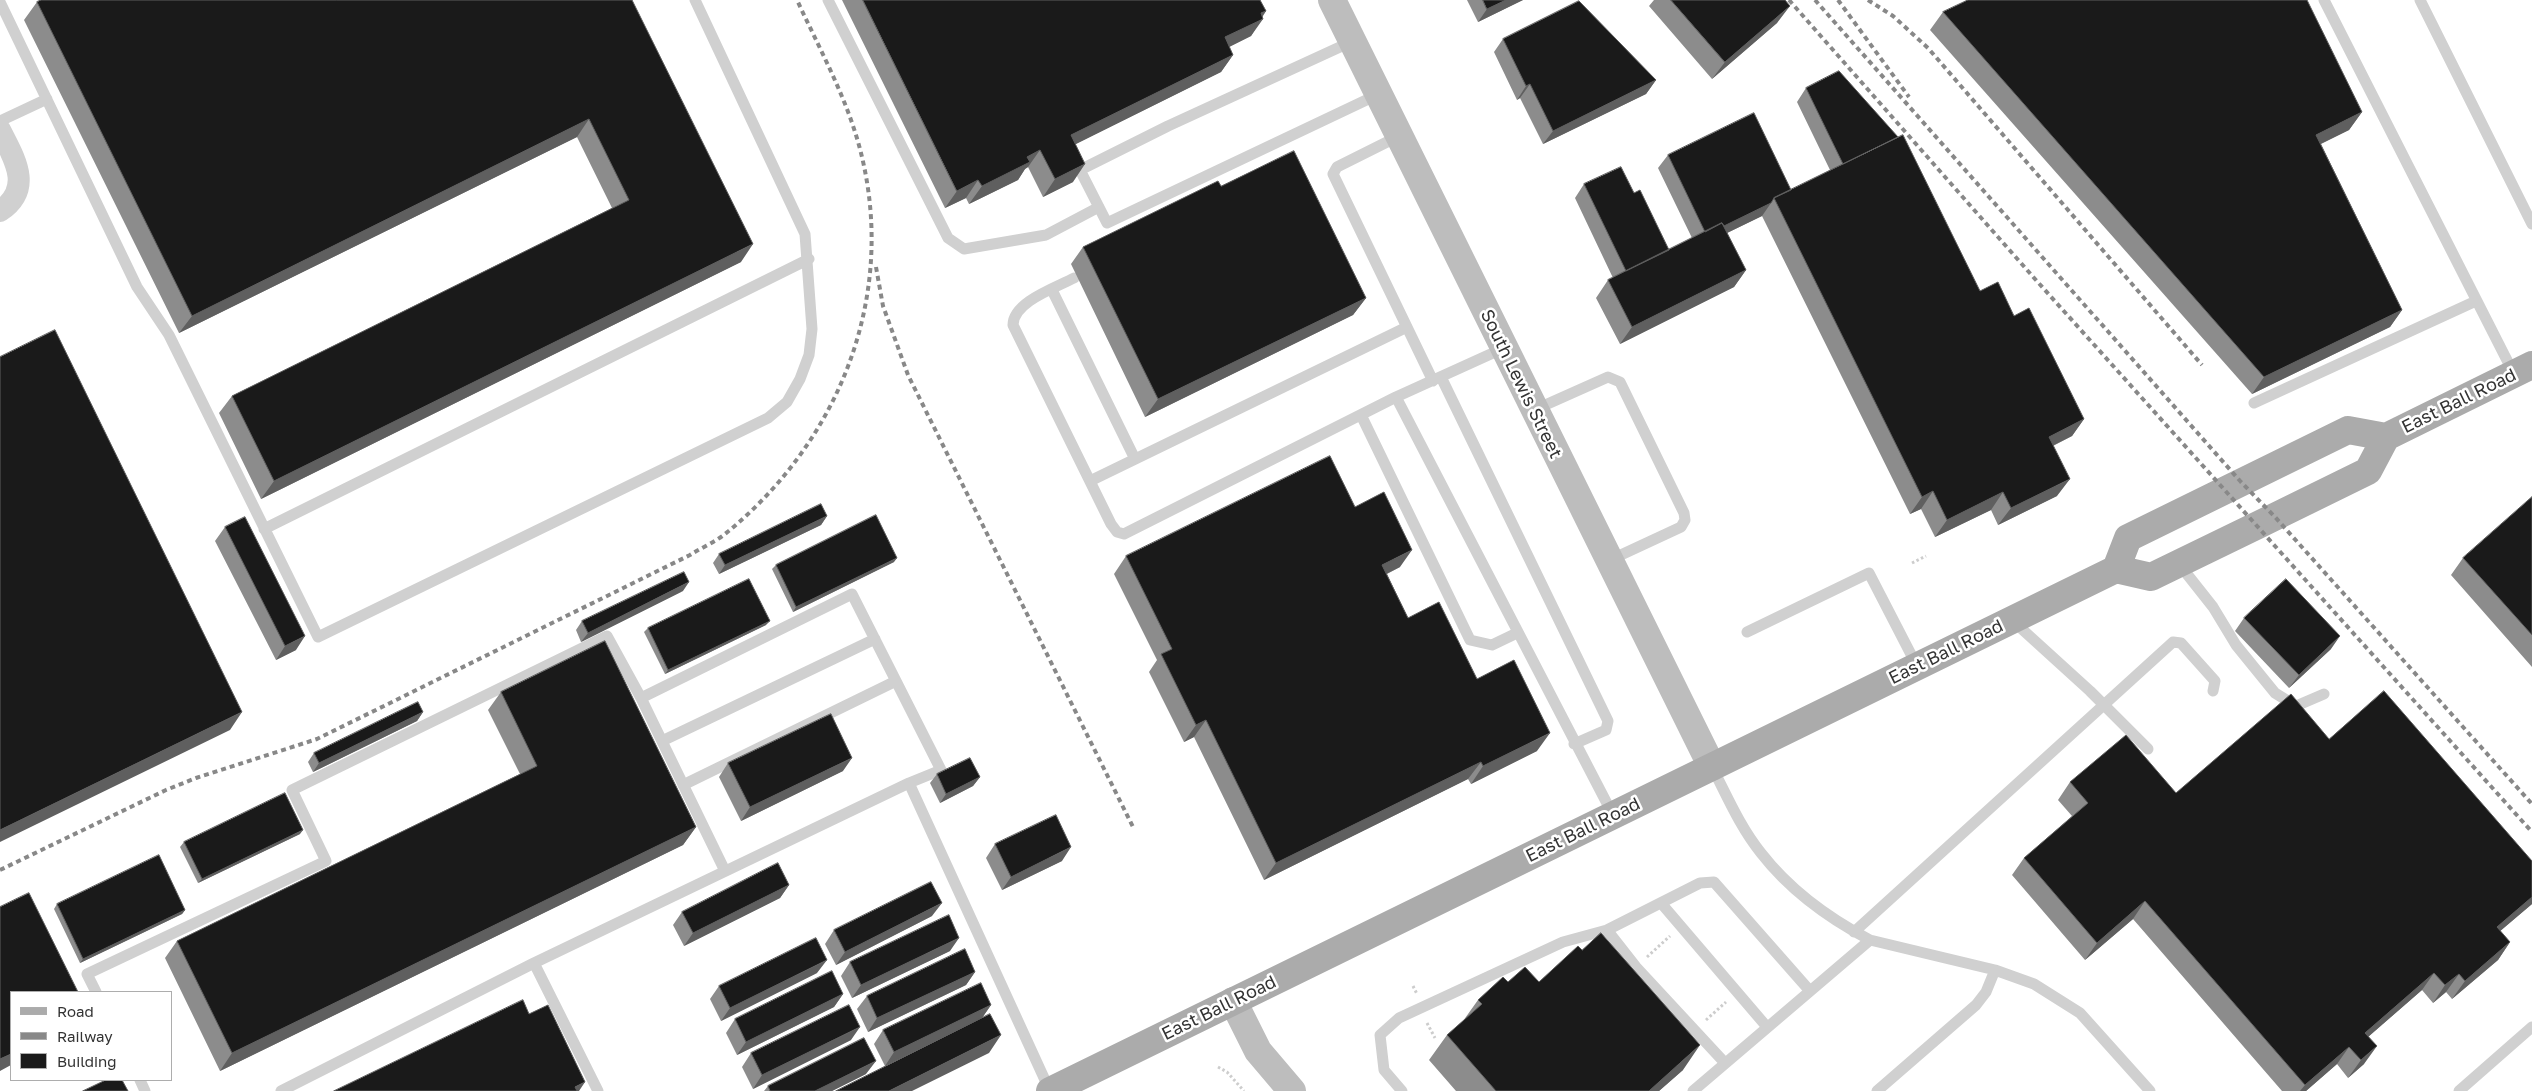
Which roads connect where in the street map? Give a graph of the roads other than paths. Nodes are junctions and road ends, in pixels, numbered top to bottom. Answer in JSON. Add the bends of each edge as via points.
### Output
{"nodes":[{"id":1,"x":695,"y":0,"type":"edge"},
{"id":2,"x":828,"y":0,"type":"edge"},
{"id":3,"x":1332,"y":0,"type":"edge"},
{"id":4,"x":2324,"y":0,"type":"edge"},
{"id":5,"x":2420,"y":0,"type":"edge"},
{"id":6,"x":0,"y":2,"type":"edge"},
{"id":7,"x":1352,"y":41,"type":"junction"},
{"id":8,"x":1378,"y":94,"type":"junction"},
{"id":9,"x":47,"y":100,"type":"junction"},
{"id":10,"x":0,"y":121,"type":"edge"},
{"id":11,"x":0,"y":130,"type":"edge"},
{"id":12,"x":1400,"y":136,"type":"junction"},
{"id":13,"x":1099,"y":207,"type":"junction"},
{"id":14,"x":0,"y":211,"type":"edge"},
{"id":15,"x":2532,"y":224,"type":"edge"},
{"id":16,"x":809,"y":259,"type":"junction"},
{"id":17,"x":1074,"y":278,"type":"dead end"},
{"id":18,"x":1052,"y":290,"type":"junction"},
{"id":19,"x":2476,"y":301,"type":"junction"},
{"id":20,"x":1407,"y":327,"type":"junction"},
{"id":21,"x":1504,"y":348,"type":"junction"},
{"id":22,"x":2523,"y":370,"type":"edge"},
{"id":23,"x":1437,"y":379,"type":"junction"},
{"id":24,"x":1396,"y":397,"type":"junction"},
{"id":25,"x":2254,"y":403,"type":"dead end"},
{"id":26,"x":1534,"y":410,"type":"junction"},
{"id":27,"x":1361,"y":415,"type":"junction"},
{"id":28,"x":2386,"y":437,"type":"junction"},
{"id":29,"x":1135,"y":459,"type":"junction"},
{"id":30,"x":1090,"y":481,"type":"junction"},
{"id":31,"x":264,"y":529,"type":"junction"},
{"id":32,"x":1608,"y":561,"type":"junction"},
{"id":33,"x":2179,"y":564,"type":"junction"},
{"id":34,"x":2116,"y":569,"type":"junction"},
{"id":35,"x":2012,"y":620,"type":"junction"},
{"id":36,"x":1747,"y":632,"type":"dead end"},
{"id":37,"x":1516,"y":633,"type":"junction"},
{"id":38,"x":874,"y":639,"type":"junction"},
{"id":39,"x":1917,"y":666,"type":"junction"},
{"id":40,"x":896,"y":681,"type":"junction"},
{"id":41,"x":2213,"y":690,"type":"dead end"},
{"id":42,"x":2324,"y":694,"type":"dead end"},
{"id":43,"x":640,"y":698,"type":"junction"},
{"id":44,"x":2104,"y":705,"type":"junction"},
{"id":45,"x":662,"y":741,"type":"junction"},
{"id":46,"x":1574,"y":744,"type":"junction"},
{"id":47,"x":2148,"y":749,"type":"dead end"},
{"id":48,"x":1712,"y":767,"type":"junction"},
{"id":49,"x":909,"y":783,"type":"junction"},
{"id":50,"x":683,"y":785,"type":"junction"},
{"id":51,"x":1612,"y":815,"type":"junction"},
{"id":52,"x":725,"y":871,"type":"junction"},
{"id":53,"x":1661,"y":903,"type":"junction"},
{"id":54,"x":1607,"y":930,"type":"junction"},
{"id":55,"x":1854,"y":932,"type":"junction"},
{"id":56,"x":1870,"y":940,"type":"junction"},
{"id":57,"x":534,"y":963,"type":"junction"},
{"id":58,"x":1995,"y":970,"type":"junction"},
{"id":59,"x":96,"y":991,"type":"edge"},
{"id":60,"x":1810,"y":991,"type":"junction"},
{"id":61,"x":1233,"y":1002,"type":"junction"},
{"id":62,"x":1767,"y":1027,"type":"junction"},
{"id":63,"x":2532,"y":1027,"type":"edge"},
{"id":64,"x":1725,"y":1063,"type":"junction"},
{"id":65,"x":281,"y":1091,"type":"edge"},
{"id":66,"x":598,"y":1091,"type":"edge"},
{"id":67,"x":1050,"y":1091,"type":"edge"},
{"id":68,"x":1292,"y":1091,"type":"edge"},
{"id":69,"x":1402,"y":1091,"type":"edge"},
{"id":70,"x":1694,"y":1091,"type":"edge"},
{"id":71,"x":1877,"y":1091,"type":"edge"},
{"id":72,"x":2150,"y":1091,"type":"edge"},
{"id":73,"x":2459,"y":1091,"type":"edge"}],
"edges":[{"from":1,"to":16,"type":"lane","via":[[798,213],[806,234]]},
{"from":2,"to":13,"type":"lane","via":[[948,238],[964,249],[1046,236]]},
{"from":3,"to":7,"type":"main road","name":"South Lewis Street"},
{"from":4,"to":19,"type":"lane"},
{"from":5,"to":15,"type":"lane"},
{"from":6,"to":9,"type":"lane"},
{"from":7,"to":8,"type":"main road","name":"South Lewis Street"},
{"from":7,"to":13,"type":"lane","via":[[1080,170]]},
{"from":8,"to":12,"type":"main road","name":"South Lewis Street"},
{"from":8,"to":13,"type":"lane","via":[[1107,223]]},
{"from":9,"to":10,"type":"lane"},
{"from":9,"to":31,"type":"lane","via":[[137,288],[169,335]]},
{"from":11,"to":14,"type":"street","via":[[19,174],[13,200]]},
{"from":12,"to":20,"type":"lane","via":[[1337,167],[1333,174]]},
{"from":12,"to":21,"type":"main road","name":"South Lewis Street"},
{"from":16,"to":31,"type":"lane"},
{"from":16,"to":31,"type":"lane","via":[[812,329],[809,355],[787,402],[768,418],[318,638]]},
{"from":17,"to":18,"type":"lane"},
{"from":18,"to":29,"type":"lane"},
{"from":18,"to":30,"type":"lane","via":[[1023,305],[1015,314],[1013,325]]},
{"from":19,"to":22,"type":"lane"},
{"from":19,"to":25,"type":"lane"},
{"from":20,"to":23,"type":"lane"},
{"from":20,"to":29,"type":"lane"},
{"from":21,"to":23,"type":"lane"},
{"from":21,"to":26,"type":"main road","name":"South Lewis Street"},
{"from":22,"to":28,"type":"main road","name":"East Ball Road"},
{"from":23,"to":24,"type":"lane"},
{"from":23,"to":46,"type":"lane","via":[[1608,721],[1606,730]]},
{"from":24,"to":27,"type":"lane"},
{"from":24,"to":37,"type":"lane"},
{"from":26,"to":32,"type":"main road","name":"South Lewis Street"},
{"from":26,"to":32,"type":"lane","via":[[1608,377],[1614,378],[1620,382],[1680,504],[1685,520],[1681,527]]},
{"from":27,"to":30,"type":"lane","via":[[1124,534],[1117,532],[1111,524]]},
{"from":27,"to":37,"type":"lane","via":[[1470,640],[1492,645]]},
{"from":28,"to":33,"type":"main road","name":"East Ball Road","via":[[2368,471]]},
{"from":28,"to":34,"type":"main road","name":"East Ball Road","via":[[2348,430],[2128,538]]},
{"from":29,"to":30,"type":"lane"},
{"from":32,"to":48,"type":"main road","name":"South Lewis Street"},
{"from":33,"to":34,"type":"main road","name":"East Ball Road","via":[[2151,578]]},
{"from":33,"to":42,"type":"lane","via":[[2213,607],[2236,645],[2275,693],[2296,706]]},
{"from":34,"to":35,"type":"main road","name":"East Ball Road"},
{"from":35,"to":39,"type":"main road","name":"East Ball Road"},
{"from":35,"to":44,"type":"lane"},
{"from":36,"to":39,"type":"lane","via":[[1869,573]]},
{"from":37,"to":46,"type":"lane"},
{"from":38,"to":40,"type":"lane"},
{"from":38,"to":43,"type":"lane","via":[[852,594]]},
{"from":38,"to":45,"type":"lane"},
{"from":39,"to":48,"type":"main road","name":"East Ball Road"},
{"from":40,"to":49,"type":"lane","via":[[941,770]]},
{"from":40,"to":50,"type":"lane"},
{"from":41,"to":44,"type":"lane","via":[[2215,681],[2178,642],[2173,642]]},
{"from":43,"to":45,"type":"lane"},
{"from":43,"to":59,"type":"lane","via":[[607,636],[292,790],[326,861],[87,974]]},
{"from":44,"to":47,"type":"lane"},
{"from":44,"to":55,"type":"lane"},
{"from":45,"to":50,"type":"lane"},
{"from":46,"to":51,"type":"lane"},
{"from":48,"to":51,"type":"main road","name":"East Ball Road"},
{"from":48,"to":55,"type":"lane","via":[[1742,825],[1761,853],[1805,897]]},
{"from":49,"to":52,"type":"lane"},
{"from":49,"to":67,"type":"lane"},
{"from":50,"to":52,"type":"lane"},
{"from":51,"to":61,"type":"main road","name":"East Ball Road"},
{"from":52,"to":57,"type":"lane"},
{"from":53,"to":54,"type":"lane"},
{"from":53,"to":60,"type":"lane","via":[[1700,883],[1714,882]]},
{"from":53,"to":62,"type":"lane"},
{"from":54,"to":64,"type":"lane","via":[[1636,967]]},
{"from":54,"to":69,"type":"lane","via":[[1563,942],[1399,1018],[1380,1035],[1384,1070]]},
{"from":55,"to":56,"type":"lane"},
{"from":56,"to":58,"type":"lane"},
{"from":56,"to":60,"type":"lane"},
{"from":57,"to":65,"type":"lane"},
{"from":57,"to":66,"type":"lane"},
{"from":58,"to":71,"type":"lane","via":[[1986,992],[1976,1005]]},
{"from":58,"to":72,"type":"lane","via":[[2034,984],[2080,1013]]},
{"from":60,"to":62,"type":"lane"},
{"from":61,"to":67,"type":"main road","name":"East Ball Road"},
{"from":61,"to":68,"type":"main road","via":[[1258,1052]]},
{"from":62,"to":64,"type":"lane"},
{"from":63,"to":73,"type":"lane"},
{"from":64,"to":70,"type":"lane"}]}
